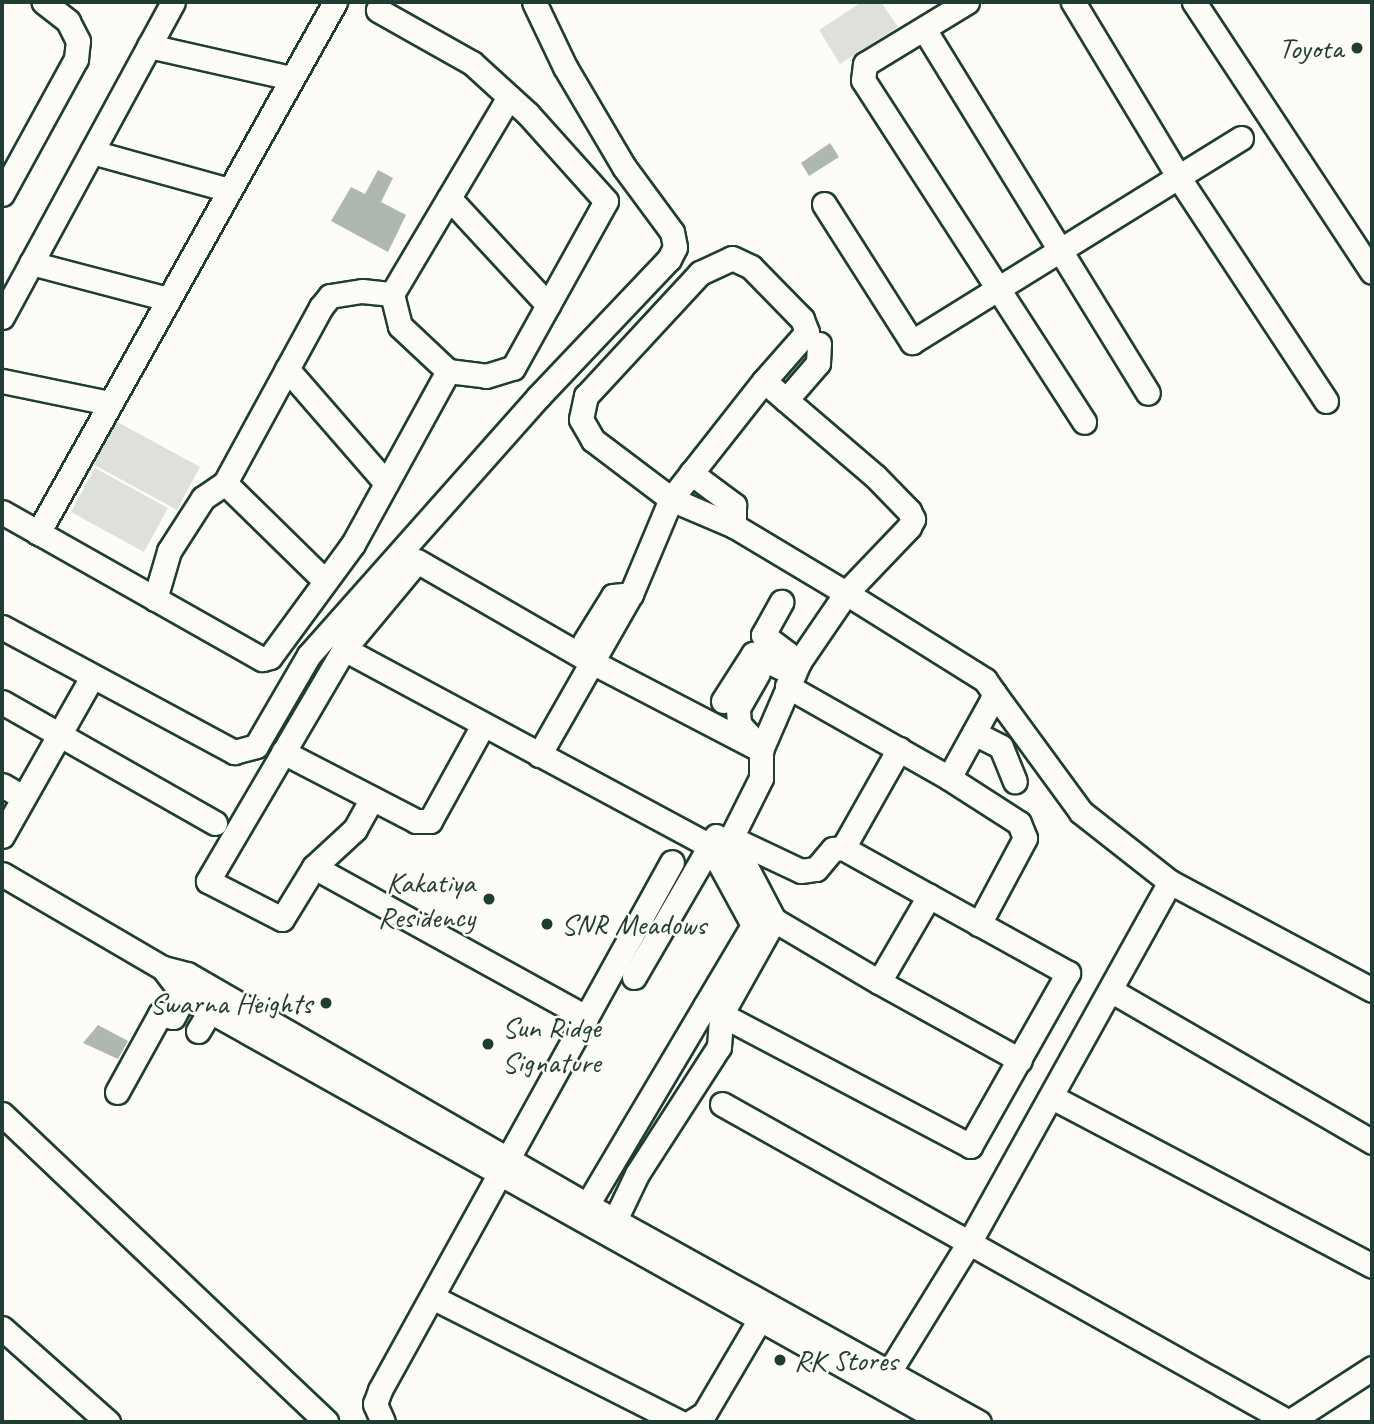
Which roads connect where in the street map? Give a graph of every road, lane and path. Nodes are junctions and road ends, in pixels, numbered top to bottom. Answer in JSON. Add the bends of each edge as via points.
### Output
{"nodes":[{"id":1,"x":44,"y":2,"type":"edge"},
{"id":2,"x":173,"y":2,"type":"edge"},
{"id":3,"x":335,"y":2,"type":"edge"},
{"id":4,"x":534,"y":2,"type":"edge"},
{"id":5,"x":967,"y":2,"type":"edge"},
{"id":6,"x":1073,"y":2,"type":"edge"},
{"id":7,"x":1194,"y":2,"type":"edge"},
{"id":8,"x":374,"y":4,"type":"edge"},
{"id":9,"x":924,"y":29,"type":"junction"},
{"id":10,"x":149,"y":46,"type":"junction"},
{"id":11,"x":291,"y":78,"type":"junction"},
{"id":12,"x":509,"y":97,"type":"junction"},
{"id":13,"x":1241,"y":138,"type":"dead end"},
{"id":14,"x":92,"y":152,"type":"junction"},
{"id":15,"x":1179,"y":178,"type":"junction"},
{"id":16,"x":229,"y":190,"type":"junction"},
{"id":17,"x":2,"y":194,"type":"edge"},
{"id":18,"x":449,"y":198,"type":"junction"},
{"id":19,"x":824,"y":204,"type":"dead end"},
{"id":20,"x":1062,"y":248,"type":"junction"},
{"id":21,"x":31,"y":264,"type":"junction"},
{"id":22,"x":1372,"y":272,"type":"edge"},
{"id":23,"x":998,"y":287,"type":"junction"},
{"id":24,"x":392,"y":294,"type":"junction"},
{"id":25,"x":167,"y":299,"type":"junction"},
{"id":26,"x":548,"y":305,"type":"junction"},
{"id":27,"x":2,"y":317,"type":"edge"},
{"id":28,"x":819,"y":344,"type":"dead end"},
{"id":29,"x":287,"y":369,"type":"junction"},
{"id":30,"x":448,"y":371,"type":"junction"},
{"id":31,"x":2,"y":381,"type":"edge"},
{"id":32,"x":764,"y":381,"type":"junction"},
{"id":33,"x":1148,"y":393,"type":"dead end"},
{"id":34,"x":786,"y":400,"type":"junction"},
{"id":35,"x":1326,"y":401,"type":"dead end"},
{"id":36,"x":109,"y":403,"type":"junction"},
{"id":37,"x":1084,"y":422,"type":"dead end"},
{"id":38,"x":691,"y":473,"type":"junction"},
{"id":39,"x":225,"y":483,"type":"junction"},
{"id":40,"x":386,"y":483,"type":"junction"},
{"id":41,"x":671,"y":499,"type":"junction"},
{"id":42,"x":2,"y":512,"type":"edge"},
{"id":43,"x":734,"y":526,"type":"junction"},
{"id":44,"x":38,"y":533,"type":"junction"},
{"id":45,"x":323,"y":579,"type":"junction"},
{"id":46,"x":846,"y":593,"type":"junction"},
{"id":47,"x":155,"y":599,"type":"junction"},
{"id":48,"x":781,"y":602,"type":"dead end"},
{"id":49,"x":2,"y":627,"type":"edge"},
{"id":50,"x":344,"y":649,"type":"junction"},
{"id":51,"x":589,"y":651,"type":"junction"},
{"id":52,"x":758,"y":673,"type":"dead end"},
{"id":53,"x":793,"y":674,"type":"junction"},
{"id":54,"x":91,"y":679,"type":"junction"},
{"id":55,"x":994,"y":693,"type":"junction"},
{"id":56,"x":723,"y":701,"type":"dead end"},
{"id":57,"x":2,"y":702,"type":"edge"},
{"id":58,"x":484,"y":725,"type":"junction"},
{"id":59,"x":60,"y":735,"type":"junction"},
{"id":60,"x":979,"y":742,"type":"junction"},
{"id":61,"x":899,"y":749,"type":"junction"},
{"id":62,"x":283,"y":751,"type":"junction"},
{"id":63,"x":539,"y":755,"type":"junction"},
{"id":64,"x":761,"y":756,"type":"junction"},
{"id":65,"x":949,"y":778,"type":"junction"},
{"id":66,"x":1014,"y":781,"type":"dead end"},
{"id":67,"x":2,"y":785,"type":"edge"},
{"id":68,"x":23,"y":797,"type":"junction"},
{"id":69,"x":372,"y":798,"type":"junction"},
{"id":70,"x":993,"y":806,"type":"junction"},
{"id":71,"x":215,"y":823,"type":"dead end"},
{"id":72,"x":2,"y":836,"type":"edge"},
{"id":73,"x":721,"y":842,"type":"junction"},
{"id":74,"x":843,"y":848,"type":"junction"},
{"id":75,"x":672,"y":862,"type":"dead end"},
{"id":76,"x":314,"y":867,"type":"junction"},
{"id":77,"x":2,"y":874,"type":"edge"},
{"id":78,"x":1170,"y":881,"type":"junction"},
{"id":79,"x":929,"y":896,"type":"junction"},
{"id":80,"x":763,"y":923,"type":"junction"},
{"id":81,"x":979,"y":924,"type":"junction"},
{"id":82,"x":163,"y":968,"type":"junction"},
{"id":83,"x":634,"y":977,"type":"dead end"},
{"id":84,"x":879,"y":982,"type":"junction"},
{"id":85,"x":1372,"y":990,"type":"edge"},
{"id":86,"x":1112,"y":991,"type":"junction"},
{"id":87,"x":184,"y":996,"type":"junction"},
{"id":88,"x":713,"y":1010,"type":"junction"},
{"id":89,"x":210,"y":1011,"type":"junction"},
{"id":90,"x":586,"y":1017,"type":"junction"},
{"id":91,"x":198,"y":1031,"type":"dead end"},
{"id":92,"x":1020,"y":1059,"type":"junction"},
{"id":93,"x":117,"y":1092,"type":"dead end"},
{"id":94,"x":1052,"y":1097,"type":"junction"},
{"id":95,"x":722,"y":1104,"type":"dead end"},
{"id":96,"x":2,"y":1114,"type":"edge"},
{"id":97,"x":1372,"y":1142,"type":"edge"},
{"id":98,"x":504,"y":1168,"type":"junction"},
{"id":99,"x":587,"y":1205,"type":"junction"},
{"id":100,"x":615,"y":1220,"type":"junction"},
{"id":101,"x":970,"y":1241,"type":"junction"},
{"id":102,"x":1372,"y":1266,"type":"edge"},
{"id":103,"x":432,"y":1297,"type":"junction"},
{"id":104,"x":761,"y":1319,"type":"junction"},
{"id":105,"x":2,"y":1328,"type":"edge"},
{"id":106,"x":1372,"y":1368,"type":"edge"},
{"id":107,"x":889,"y":1372,"type":"junction"},
{"id":108,"x":108,"y":1422,"type":"edge"},
{"id":109,"x":326,"y":1422,"type":"edge"},
{"id":110,"x":383,"y":1422,"type":"edge"},
{"id":111,"x":679,"y":1422,"type":"edge"},
{"id":112,"x":691,"y":1422,"type":"edge"},
{"id":113,"x":944,"y":1422,"type":"edge"},
{"id":114,"x":979,"y":1422,"type":"edge"},
{"id":115,"x":1289,"y":1422,"type":"edge"}],
"edges":[{"from":1,"to":17,"type":"street","via":[[68,21],[78,41],[76,59]]},
{"from":2,"to":10,"type":"street"},
{"from":3,"to":11,"type":"street"},
{"from":4,"to":54,"type":"street","via":[[624,167],[672,232],[675,247],[669,259],[538,397],[309,655],[256,746],[234,752]]},
{"from":5,"to":9,"type":"street"},
{"from":6,"to":15,"type":"street"},
{"from":7,"to":22,"type":"street"},
{"from":8,"to":12,"type":"street","via":[[472,63]]},
{"from":9,"to":20,"type":"street"},
{"from":9,"to":23,"type":"street","via":[[865,64],[863,80]]},
{"from":10,"to":11,"type":"street"},
{"from":10,"to":14,"type":"street"},
{"from":11,"to":16,"type":"street"},
{"from":12,"to":18,"type":"street"},
{"from":12,"to":26,"type":"street","via":[[606,201]]},
{"from":13,"to":15,"type":"street"},
{"from":14,"to":16,"type":"street"},
{"from":14,"to":21,"type":"street"},
{"from":15,"to":20,"type":"street"},
{"from":15,"to":35,"type":"street"},
{"from":16,"to":25,"type":"street"},
{"from":18,"to":24,"type":"street"},
{"from":18,"to":26,"type":"street"},
{"from":19,"to":23,"type":"street","via":[[912,342]]},
{"from":20,"to":23,"type":"street"},
{"from":20,"to":33,"type":"street"},
{"from":21,"to":25,"type":"street"},
{"from":21,"to":27,"type":"street"},
{"from":23,"to":37,"type":"street"},
{"from":24,"to":29,"type":"street","via":[[362,291],[330,296]]},
{"from":24,"to":30,"type":"street","via":[[400,326]]},
{"from":25,"to":36,"type":"street"},
{"from":26,"to":30,"type":"street","via":[[513,368],[486,376]]},
{"from":28,"to":34,"type":"street","via":[[818,363]]},
{"from":29,"to":39,"type":"street"},
{"from":29,"to":40,"type":"street"},
{"from":30,"to":40,"type":"street"},
{"from":31,"to":36,"type":"street"},
{"from":32,"to":34,"type":"street"},
{"from":32,"to":38,"type":"street"},
{"from":32,"to":41,"type":"street","via":[[807,332],[802,318],[751,267],[732,258],[700,273],[586,396],[581,419],[593,440]]},
{"from":34,"to":46,"type":"street","via":[[875,476],[913,519]]},
{"from":36,"to":44,"type":"street"},
{"from":38,"to":41,"type":"street"},
{"from":38,"to":43,"type":"street","via":[[734,505]]},
{"from":39,"to":45,"type":"street"},
{"from":39,"to":47,"type":"street","via":[[203,498],[184,524],[159,573]]},
{"from":40,"to":45,"type":"street","via":[[353,544]]},
{"from":41,"to":43,"type":"street"},
{"from":41,"to":51,"type":"street","via":[[631,594]]},
{"from":42,"to":44,"type":"street"},
{"from":43,"to":46,"type":"street"},
{"from":44,"to":47,"type":"street"},
{"from":45,"to":47,"type":"street","via":[[276,652],[262,659]]},
{"from":46,"to":53,"type":"street"},
{"from":46,"to":55,"type":"street","via":[[985,680]]},
{"from":48,"to":53,"type":"street","via":[[763,635]]},
{"from":49,"to":54,"type":"street"},
{"from":50,"to":51,"type":"street","via":[[417,561]]},
{"from":50,"to":58,"type":"street"},
{"from":50,"to":62,"type":"street"},
{"from":51,"to":63,"type":"street"},
{"from":51,"to":64,"type":"street"},
{"from":52,"to":64,"type":"street","via":[[738,708],[739,724]]},
{"from":53,"to":56,"type":"street","via":[[753,654]]},
{"from":53,"to":61,"type":"street"},
{"from":53,"to":64,"type":"street"},
{"from":54,"to":59,"type":"street"},
{"from":55,"to":60,"type":"street"},
{"from":55,"to":78,"type":"street","via":[[1081,812]]},
{"from":57,"to":59,"type":"street"},
{"from":58,"to":63,"type":"street"},
{"from":58,"to":69,"type":"street","via":[[430,821],[416,821]]},
{"from":59,"to":68,"type":"street"},
{"from":59,"to":71,"type":"street"},
{"from":60,"to":65,"type":"street"},
{"from":60,"to":66,"type":"street","via":[[1001,747]]},
{"from":60,"to":70,"type":"street","via":[[1000,776],[1002,789]]},
{"from":61,"to":65,"type":"street"},
{"from":61,"to":74,"type":"street"},
{"from":62,"to":69,"type":"street"},
{"from":62,"to":76,"type":"street","via":[[208,881],[282,919]]},
{"from":63,"to":73,"type":"street"},
{"from":64,"to":73,"type":"street","via":[[761,778]]},
{"from":65,"to":70,"type":"street"},
{"from":67,"to":68,"type":"street"},
{"from":68,"to":72,"type":"street"},
{"from":69,"to":76,"type":"street","via":[[355,829]]},
{"from":70,"to":81,"type":"street","via":[[1018,823],[1025,838]]},
{"from":73,"to":74,"type":"street","via":[[801,871],[816,869],[834,849]]},
{"from":73,"to":80,"type":"street"},
{"from":73,"to":83,"type":"street"},
{"from":74,"to":79,"type":"street"},
{"from":75,"to":90,"type":"street"},
{"from":76,"to":90,"type":"street"},
{"from":77,"to":82,"type":"street"},
{"from":78,"to":85,"type":"street"},
{"from":78,"to":86,"type":"street"},
{"from":79,"to":81,"type":"street"},
{"from":79,"to":84,"type":"street"},
{"from":80,"to":84,"type":"street"},
{"from":80,"to":88,"type":"street"},
{"from":81,"to":92,"type":"street","via":[[1068,973]]},
{"from":82,"to":87,"type":"street"},
{"from":82,"to":98,"type":"street","via":[[187,974]]},
{"from":84,"to":92,"type":"street"},
{"from":86,"to":94,"type":"street"},
{"from":86,"to":97,"type":"street"},
{"from":87,"to":89,"type":"street"},
{"from":87,"to":93,"type":"street","via":[[173,1017],[160,1014]]},
{"from":88,"to":92,"type":"street","via":[[965,1146],[975,1139]]},
{"from":88,"to":99,"type":"street"},
{"from":88,"to":100,"type":"street","via":[[719,1047],[637,1174]]},
{"from":89,"to":91,"type":"street"},
{"from":89,"to":98,"type":"street"},
{"from":90,"to":98,"type":"street"},
{"from":94,"to":101,"type":"street"},
{"from":94,"to":102,"type":"street"},
{"from":95,"to":101,"type":"street"},
{"from":96,"to":109,"type":"street"},
{"from":98,"to":99,"type":"street"},
{"from":98,"to":103,"type":"street"},
{"from":98,"to":104,"type":"street"},
{"from":99,"to":100,"type":"street"},
{"from":100,"to":107,"type":"street"},
{"from":101,"to":107,"type":"street"},
{"from":101,"to":115,"type":"street"},
{"from":103,"to":110,"type":"street","via":[[380,1390],[375,1404]]},
{"from":103,"to":111,"type":"street"},
{"from":104,"to":112,"type":"street","via":[[704,1414]]},
{"from":104,"to":113,"type":"street"},
{"from":105,"to":108,"type":"street"},
{"from":106,"to":115,"type":"street"},
{"from":107,"to":114,"type":"street"}]}
